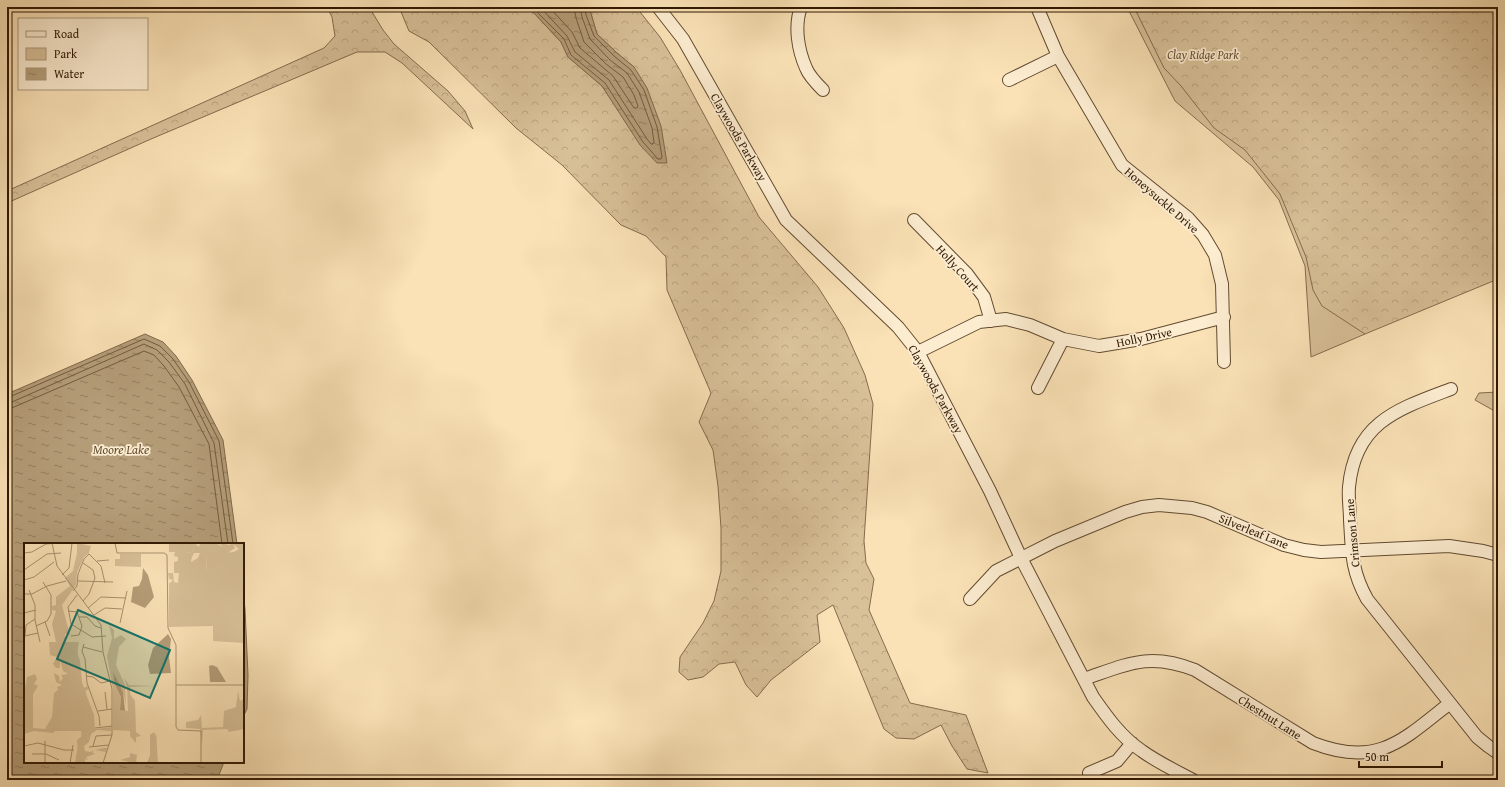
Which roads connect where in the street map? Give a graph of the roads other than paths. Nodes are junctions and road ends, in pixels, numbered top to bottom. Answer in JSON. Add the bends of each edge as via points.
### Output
{"nodes":[{"id":1,"x":658,"y":7,"type":"edge"},
{"id":2,"x":801,"y":7,"type":"edge"},
{"id":3,"x":1038,"y":7,"type":"edge"},
{"id":4,"x":1058,"y":56,"type":"junction"},
{"id":5,"x":1009,"y":80,"type":"dead end"},
{"id":6,"x":823,"y":90,"type":"dead end"},
{"id":7,"x":914,"y":220,"type":"dead end"},
{"id":8,"x":1224,"y":316,"type":"junction"},
{"id":9,"x":991,"y":321,"type":"junction"},
{"id":10,"x":1063,"y":339,"type":"junction"},
{"id":11,"x":918,"y":352,"type":"junction"},
{"id":12,"x":1224,"y":362,"type":"dead end"},
{"id":13,"x":1038,"y":388,"type":"dead end"},
{"id":14,"x":1451,"y":389,"type":"dead end"},
{"id":15,"x":1352,"y":551,"type":"junction"},
{"id":16,"x":1498,"y":555,"type":"edge"},
{"id":17,"x":1021,"y":558,"type":"junction"},
{"id":18,"x":970,"y":599,"type":"dead end"},
{"id":19,"x":1084,"y":679,"type":"junction"},
{"id":20,"x":1450,"y":703,"type":"junction"},
{"id":21,"x":1132,"y":743,"type":"junction"},
{"id":22,"x":1498,"y":753,"type":"edge"},
{"id":23,"x":1089,"y":773,"type":"dead end"},
{"id":24,"x":1193,"y":780,"type":"edge"}],
"edges":[{"from":1,"to":11,"type":"street","name":"Claywoods Parkway","via":[[683,39],[786,220],[898,327]]},
{"from":2,"to":6,"type":"street","via":[[797,32],[801,52],[806,69]]},
{"from":3,"to":4,"type":"street","name":"Honeysuckle Drive"},
{"from":4,"to":5,"type":"street"},
{"from":4,"to":8,"type":"street","name":"Honeysuckle Drive","via":[[1122,165],[1188,218],[1203,235],[1215,255],[1222,284]]},
{"from":7,"to":9,"type":"street","name":"Holly Court","via":[[967,274],[984,297]]},
{"from":8,"to":10,"type":"street","name":"Holly Drive","via":[[1141,339],[1099,346]]},
{"from":8,"to":12,"type":"street","name":"Honeysuckle Drive"},
{"from":9,"to":10,"type":"street","name":"Holly Drive","via":[[1006,319]]},
{"from":9,"to":11,"type":"street","name":"Holly Drive","via":[[978,322]]},
{"from":10,"to":13,"type":"street"},
{"from":11,"to":17,"type":"street","name":"Claywoods Parkway","via":[[990,491]]},
{"from":14,"to":15,"type":"street","name":"Crimson Lane","via":[[1408,405],[1386,418],[1362,444],[1354,462],[1348,489]]},
{"from":15,"to":16,"type":"street","name":"Silverleaf Lane","via":[[1450,546]]},
{"from":15,"to":17,"type":"street","name":"Silverleaf Lane","via":[[1304,550],[1284,545],[1207,512],[1160,505],[1125,512]]},
{"from":15,"to":20,"type":"street","name":"Crimson Lane","via":[[1359,585],[1367,599]]},
{"from":17,"to":18,"type":"street","name":"Silverleaf Lane","via":[[996,571]]},
{"from":17,"to":19,"type":"street","name":"Claywoods Parkway"},
{"from":19,"to":20,"type":"street","name":"Chestnut Lane","via":[[1135,662],[1151,660],[1180,664],[1195,670],[1313,743],[1330,749],[1361,753],[1376,751],[1407,737]]},
{"from":19,"to":21,"type":"street","name":"Claywoods Parkway","via":[[1107,717]]},
{"from":20,"to":22,"type":"street","name":"Crimson Lane","via":[[1477,736]]},
{"from":21,"to":23,"type":"street","via":[[1117,761]]},
{"from":21,"to":24,"type":"street","name":"Claywoods Parkway"}]}
